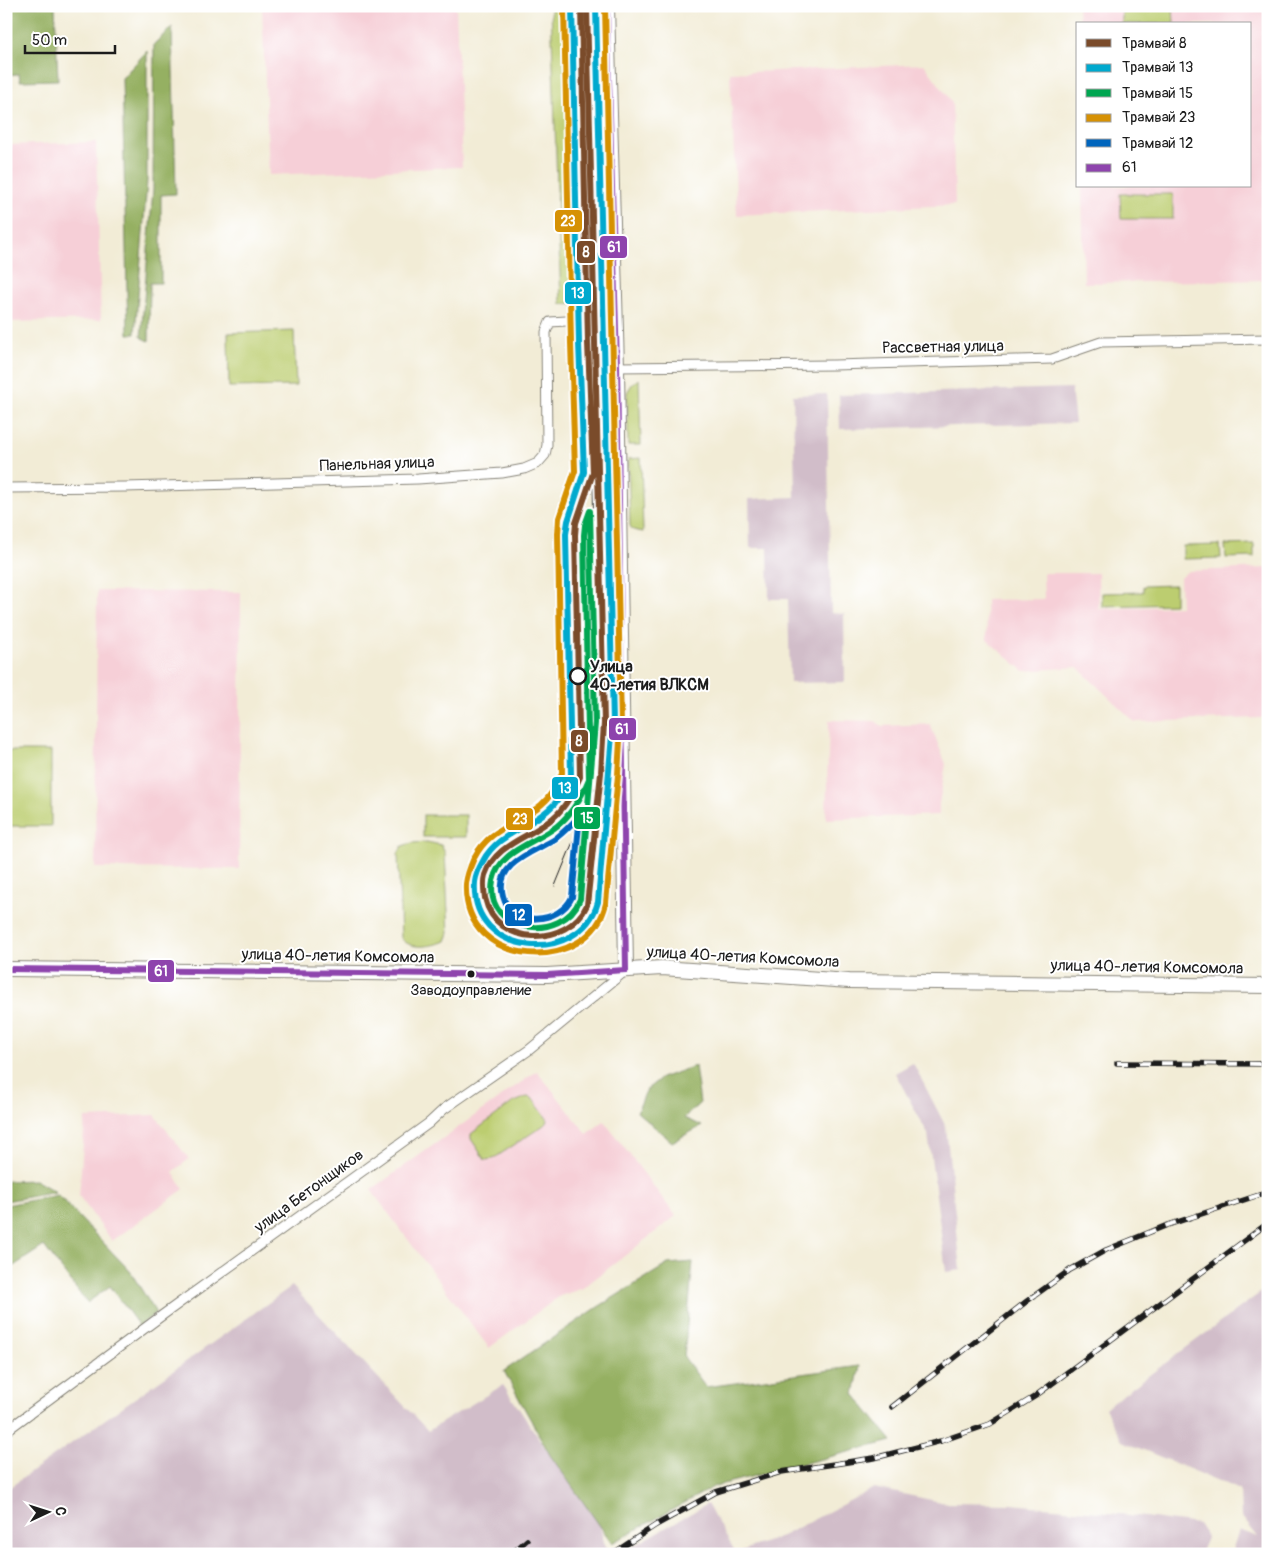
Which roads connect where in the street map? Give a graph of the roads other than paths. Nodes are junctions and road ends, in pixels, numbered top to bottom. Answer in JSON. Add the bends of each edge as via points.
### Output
{"nodes":[{"id":1,"x":607,"y":6,"type":"edge"},
{"id":2,"x":615,"y":318,"type":"junction"},
{"id":3,"x":1268,"y":339,"type":"edge"},
{"id":4,"x":616,"y":367,"type":"junction"},
{"id":5,"x":6,"y":488,"type":"edge"},
{"id":6,"x":6,"y":969,"type":"edge"},
{"id":7,"x":626,"y":970,"type":"junction"},
{"id":8,"x":1268,"y":986,"type":"edge"},
{"id":9,"x":6,"y":1432,"type":"edge"}],
"edges":[{"from":1,"to":2,"type":"main road"},
{"from":2,"to":4,"type":"main road"},
{"from":2,"to":5,"type":"street","name":"Панельная улица","via":[[550,322],[546,332],[547,445],[538,463],[524,470],[408,479]]},
{"from":3,"to":4,"type":"street","name":"Рассветная улица","via":[[1108,341],[1052,359]]},
{"from":4,"to":7,"type":"main road"},
{"from":6,"to":7,"type":"main road","name":"улица 40-летия Комсомола","via":[[547,976]]},
{"from":7,"to":8,"type":"main road","name":"улица 40-летия Комсомола","via":[[662,968],[849,981]]},
{"from":7,"to":9,"type":"street","name":"улица Бетонщиков","via":[[529,1050],[444,1108],[430,1122]]}]}
